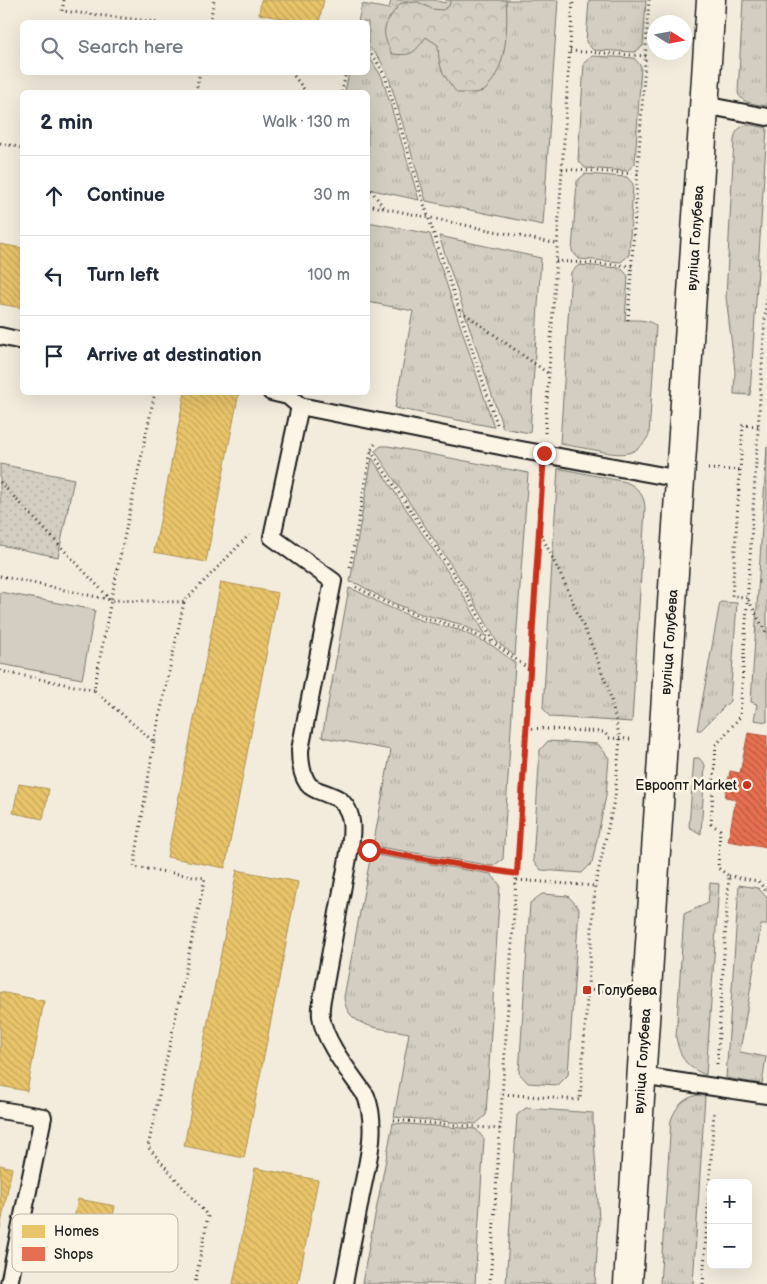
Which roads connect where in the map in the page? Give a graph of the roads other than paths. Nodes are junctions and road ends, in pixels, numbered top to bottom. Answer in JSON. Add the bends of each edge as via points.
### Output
{"nodes":[{"id":1,"x":711,"y":0,"type":"edge"},
{"id":2,"x":704,"y":105,"type":"junction"},
{"id":3,"x":767,"y":117,"type":"edge"},
{"id":4,"x":0,"y":336,"type":"edge"},
{"id":5,"x":20,"y":341,"type":"edge"},
{"id":6,"x":284,"y":395,"type":"edge"},
{"id":7,"x":300,"y":406,"type":"junction"},
{"id":8,"x":680,"y":479,"type":"junction"},
{"id":9,"x":641,"y":1076,"type":"junction"},
{"id":10,"x":767,"y":1095,"type":"edge"},
{"id":11,"x":0,"y":1110,"type":"edge"},
{"id":12,"x":24,"y":1214,"type":"edge"},
{"id":13,"x":344,"y":1284,"type":"edge"},
{"id":14,"x":628,"y":1284,"type":"edge"}],
"edges":[{"from":1,"to":2,"type":"main road","name":"вуліца Голубева"},
{"from":2,"to":3,"type":"lane"},
{"from":2,"to":8,"type":"main road","name":"вуліца Голубева"},
{"from":4,"to":5,"type":"lane"},
{"from":6,"to":7,"type":"lane"},
{"from":7,"to":8,"type":"lane"},
{"from":7,"to":13,"type":"lane","via":[[272,537],[333,581],[300,750],[300,765],[312,788],[342,801],[352,826],[321,1010],[328,1040],[366,1096],[372,1118],[369,1152]]},
{"from":8,"to":9,"type":"main road","name":"вуліца Голубева"},
{"from":9,"to":10,"type":"lane"},
{"from":9,"to":14,"type":"main road","name":"вуліца Голубева"},
{"from":11,"to":12,"type":"lane","via":[[43,1118]]}]}
